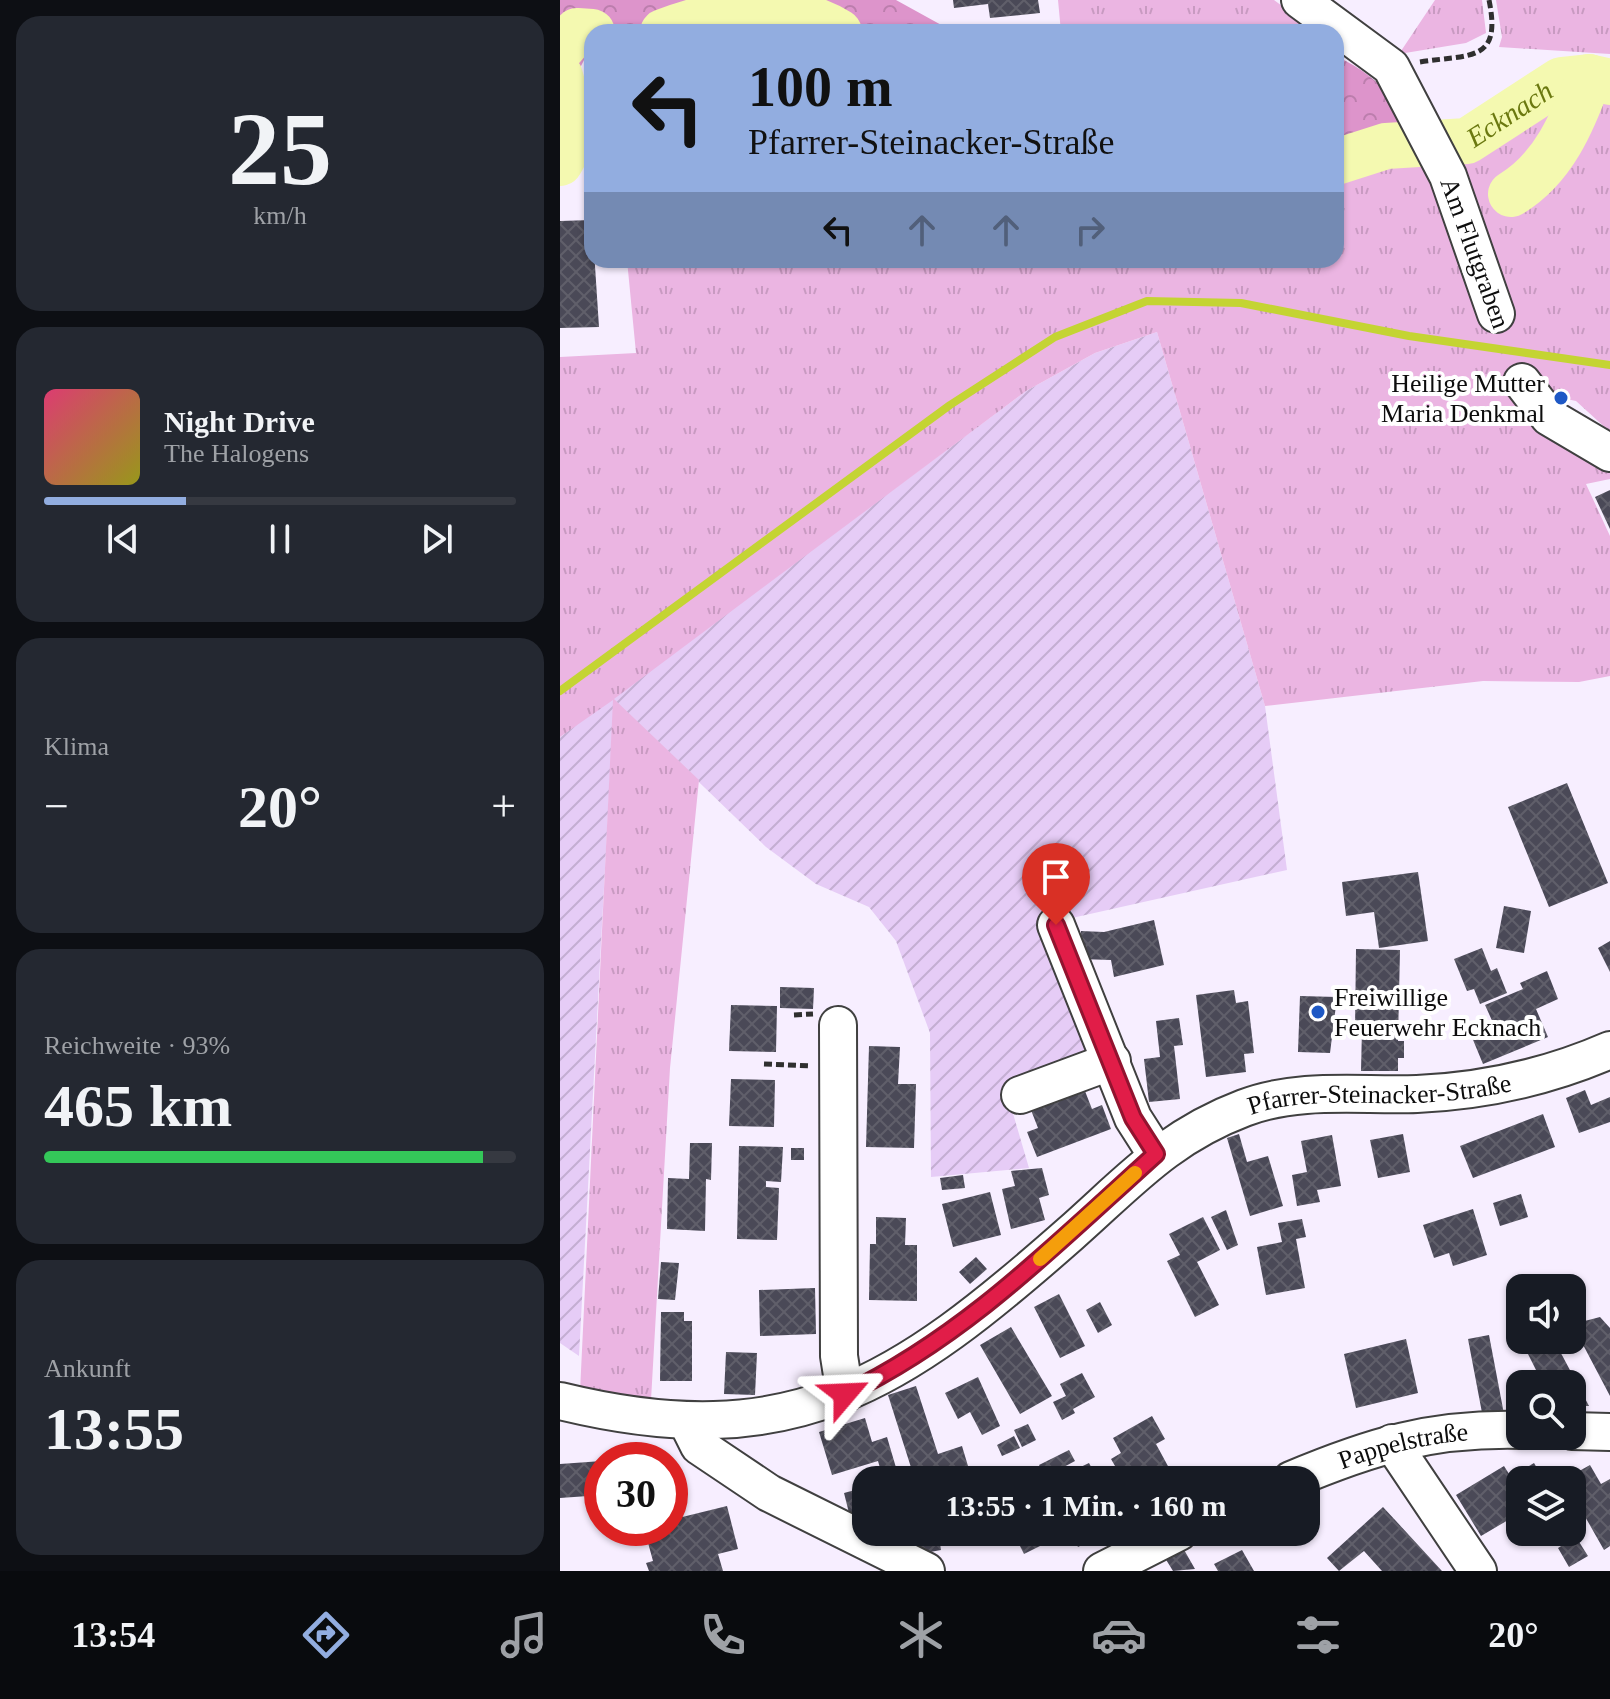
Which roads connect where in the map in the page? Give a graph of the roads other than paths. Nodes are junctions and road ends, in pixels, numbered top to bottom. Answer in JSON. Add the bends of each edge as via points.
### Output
{"nodes":[{"id":1,"x":1300,"y":0,"type":"edge"},
{"id":2,"x":1333,"y":24,"type":"edge"},
{"id":3,"x":1344,"y":32,"type":"edge"},
{"id":4,"x":1496,"y":314,"type":"dead end"},
{"id":5,"x":1522,"y":382,"type":"dead end"},
{"id":6,"x":1610,"y":453,"type":"edge"},
{"id":7,"x":1056,"y":925,"type":"dead end"},
{"id":8,"x":838,"y":1025,"type":"dead end"},
{"id":9,"x":1610,"y":1050,"type":"edge"},
{"id":10,"x":1112,"y":1061,"type":"junction"},
{"id":11,"x":1020,"y":1095,"type":"dead end"},
{"id":12,"x":1156,"y":1154,"type":"junction"},
{"id":13,"x":845,"y":1394,"type":"junction"},
{"id":14,"x":560,"y":1401,"type":"edge"},
{"id":15,"x":605,"y":1412,"type":"junction"},
{"id":16,"x":687,"y":1422,"type":"junction"},
{"id":17,"x":560,"y":1425,"type":"edge"},
{"id":18,"x":1506,"y":1430,"type":"edge"},
{"id":19,"x":1586,"y":1431,"type":"edge"},
{"id":20,"x":1610,"y":1432,"type":"edge"},
{"id":21,"x":1392,"y":1443,"type":"junction"},
{"id":22,"x":1320,"y":1469,"type":"edge"},
{"id":23,"x":1151,"y":1546,"type":"edge"},
{"id":24,"x":926,"y":1571,"type":"edge"},
{"id":25,"x":1102,"y":1571,"type":"edge"},
{"id":26,"x":1478,"y":1571,"type":"edge"}],
"edges":[{"from":1,"to":2,"type":"street","name":"Am Flutgraben"},
{"from":3,"to":4,"type":"street","name":"Am Flutgraben","via":[[1391,67],[1423,126],[1448,176]]},
{"from":5,"to":6,"type":"street","via":[[1549,417]]},
{"from":7,"to":10,"type":"street"},
{"from":8,"to":13,"type":"street","via":[[839,1356]]},
{"from":9,"to":12,"type":"street","name":"Pfarrer-Steinacker-Straße","via":[[1544,1076],[1455,1092],[1282,1097],[1206,1124]]},
{"from":10,"to":11,"type":"street"},
{"from":10,"to":12,"type":"street","via":[[1133,1118]]},
{"from":12,"to":13,"type":"street","name":"Pfarrer-Steinacker-Straße","via":[[972,1316],[916,1357]]},
{"from":13,"to":16,"type":"street","name":"Pfarrer-Steinacker-Straße","via":[[760,1418]]},
{"from":14,"to":15,"type":"street","name":"Pfarrer-Steinacker-Straße"},
{"from":15,"to":16,"type":"street","name":"Pfarrer-Steinacker-Straße"},
{"from":15,"to":17,"type":"street","name":"Pfarrer-Steinacker-Straße"},
{"from":16,"to":24,"type":"street","via":[[699,1446],[769,1493]]},
{"from":18,"to":21,"type":"street","name":"Pappelstraße","via":[[1441,1432]]},
{"from":19,"to":20,"type":"street"},
{"from":21,"to":22,"type":"street","name":"Pappelstraße"},
{"from":21,"to":26,"type":"street"},
{"from":23,"to":25,"type":"street"}]}
